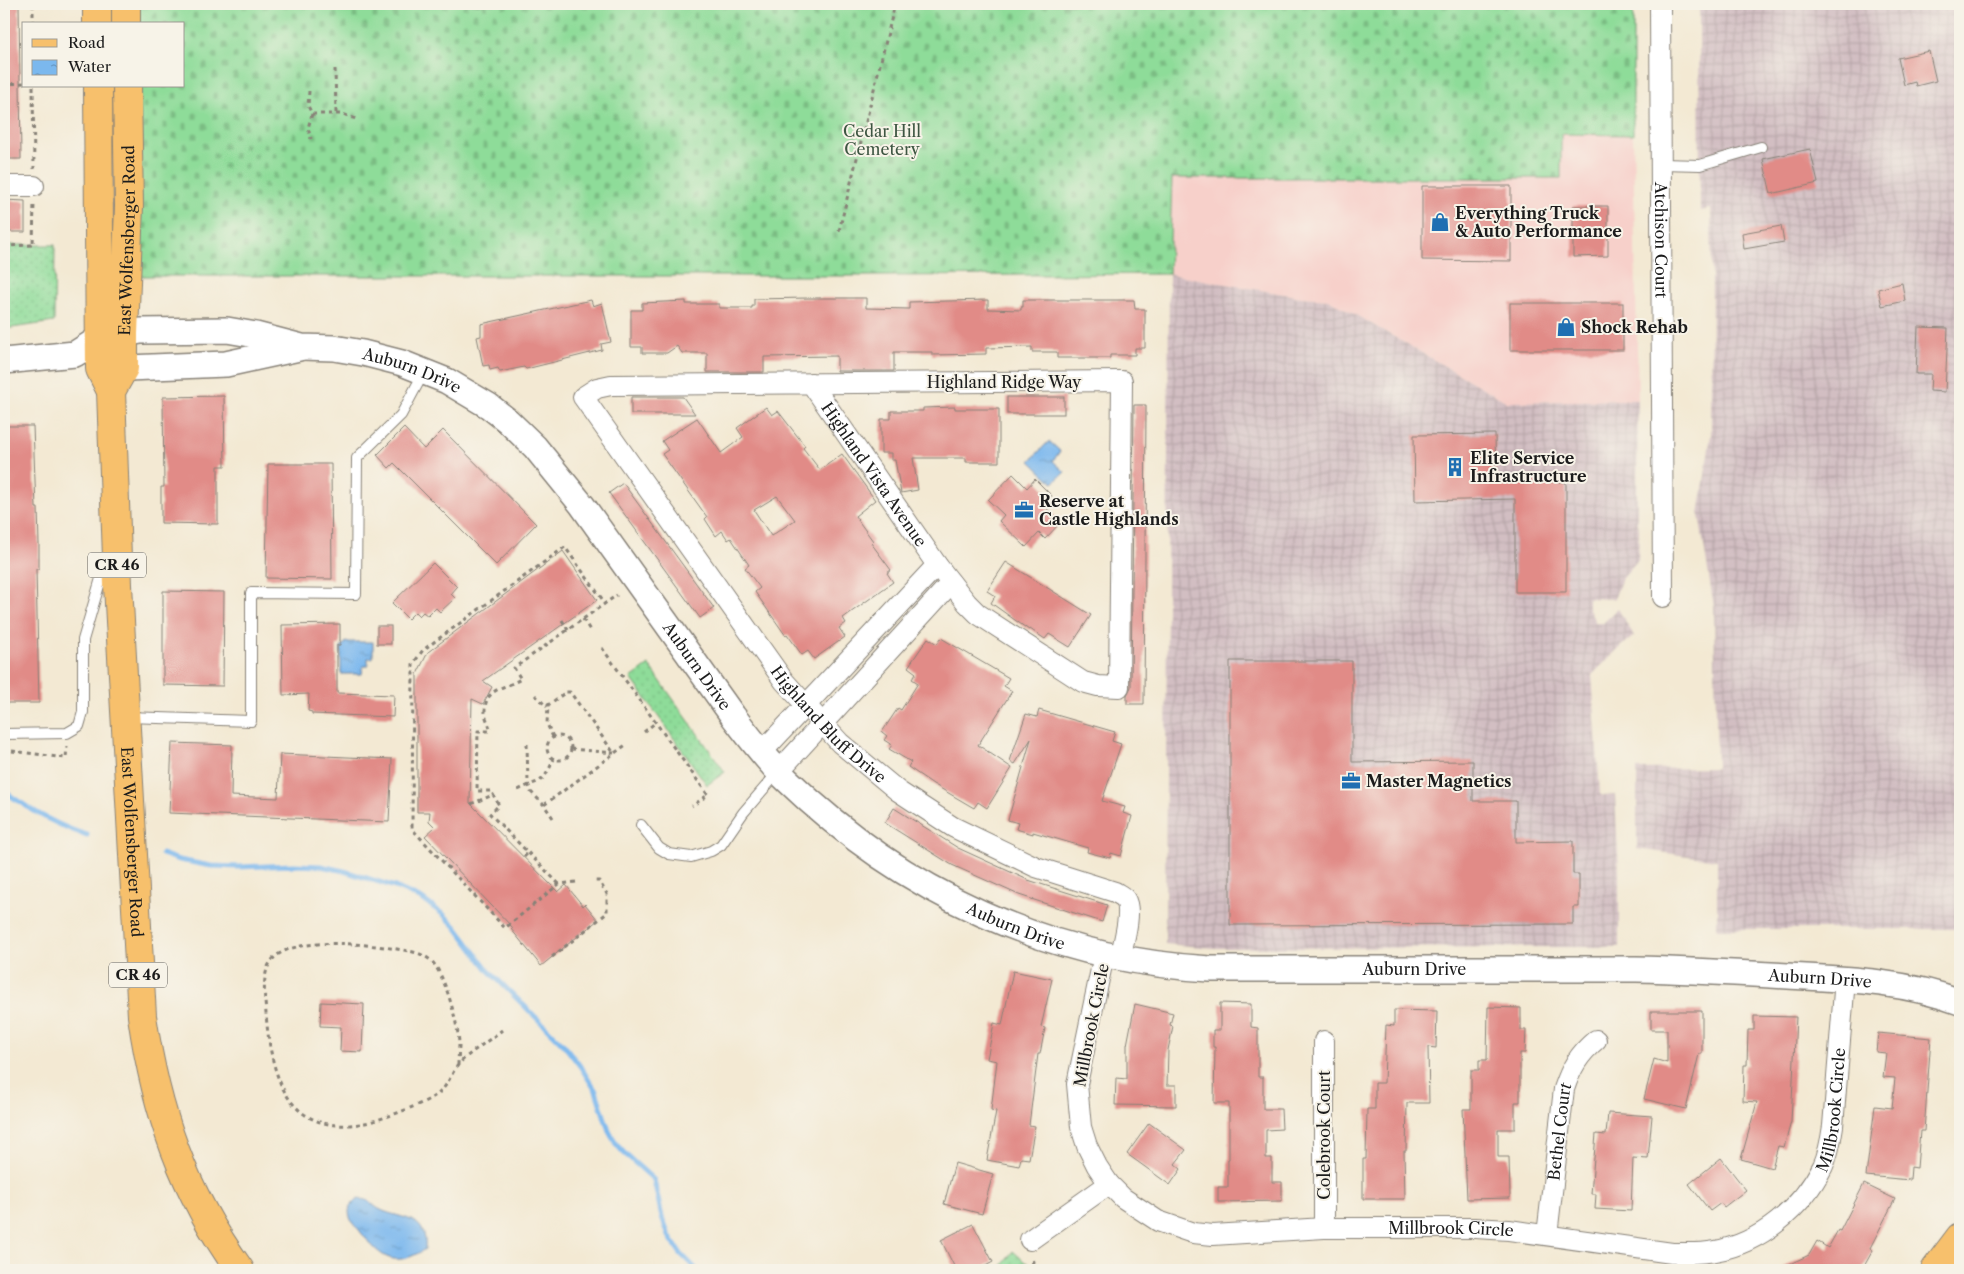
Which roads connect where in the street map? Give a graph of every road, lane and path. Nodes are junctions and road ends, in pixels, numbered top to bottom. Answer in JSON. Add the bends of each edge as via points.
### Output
{"nodes":[{"id":1,"x":33,"y":4,"type":"edge"},
{"id":2,"x":97,"y":4,"type":"edge"},
{"id":3,"x":126,"y":4,"type":"edge"},
{"id":4,"x":895,"y":4,"type":"edge"},
{"id":5,"x":1660,"y":4,"type":"edge"},
{"id":6,"x":33,"y":22,"type":"edge"},
{"id":7,"x":97,"y":22,"type":"edge"},
{"id":8,"x":126,"y":22,"type":"edge"},
{"id":9,"x":335,"y":69,"type":"dead end"},
{"id":10,"x":22,"y":83,"type":"edge"},
{"id":11,"x":4,"y":84,"type":"edge"},
{"id":12,"x":98,"y":88,"type":"edge"},
{"id":13,"x":127,"y":88,"type":"edge"},
{"id":14,"x":309,"y":90,"type":"dead end"},
{"id":15,"x":336,"y":113,"type":"junction"},
{"id":16,"x":312,"y":114,"type":"junction"},
{"id":17,"x":356,"y":119,"type":"dead end"},
{"id":18,"x":311,"y":139,"type":"dead end"},
{"id":19,"x":1761,"y":147,"type":"dead end"},
{"id":20,"x":1661,"y":164,"type":"junction"},
{"id":21,"x":4,"y":186,"type":"edge"},
{"id":22,"x":34,"y":186,"type":"dead end"},
{"id":23,"x":839,"y":231,"type":"dead end"},
{"id":24,"x":33,"y":245,"type":"dead end"},
{"id":25,"x":4,"y":246,"type":"edge"},
{"id":26,"x":112,"y":336,"type":"junction"},
{"id":27,"x":302,"y":347,"type":"junction"},
{"id":28,"x":75,"y":354,"type":"junction"},
{"id":29,"x":4,"y":361,"type":"edge"},
{"id":30,"x":424,"y":371,"type":"junction"},
{"id":31,"x":112,"y":376,"type":"junction"},
{"id":32,"x":811,"y":383,"type":"junction"},
{"id":33,"x":583,"y":397,"type":"joint"},
{"id":34,"x":116,"y":528,"type":"junction"},
{"id":35,"x":937,"y":564,"type":"junction"},
{"id":36,"x":952,"y":583,"type":"junction"},
{"id":37,"x":617,"y":595,"type":"dead end"},
{"id":38,"x":1663,"y":597,"type":"dead end"},
{"id":39,"x":605,"y":603,"type":"junction"},
{"id":40,"x":583,"y":619,"type":"junction"},
{"id":41,"x":562,"y":620,"type":"dead end"},
{"id":42,"x":568,"y":630,"type":"junction"},
{"id":43,"x":591,"y":632,"type":"dead end"},
{"id":44,"x":602,"y":648,"type":"dead end"},
{"id":45,"x":1119,"y":686,"type":"joint"},
{"id":46,"x":535,"y":696,"type":"dead end"},
{"id":47,"x":806,"y":706,"type":"junction"},
{"id":48,"x":547,"y":707,"type":"junction"},
{"id":49,"x":124,"y":716,"type":"junction"},
{"id":50,"x":656,"y":722,"type":"junction"},
{"id":51,"x":822,"y":725,"type":"junction"},
{"id":52,"x":644,"y":732,"type":"dead end"},
{"id":53,"x":67,"y":733,"type":"junction"},
{"id":54,"x":4,"y":734,"type":"edge"},
{"id":55,"x":553,"y":737,"type":"junction"},
{"id":56,"x":527,"y":744,"type":"dead end"},
{"id":57,"x":627,"y":744,"type":"dead end"},
{"id":58,"x":571,"y":749,"type":"junction"},
{"id":59,"x":4,"y":750,"type":"edge"},
{"id":60,"x":762,"y":752,"type":"junction"},
{"id":61,"x":614,"y":753,"type":"junction"},
{"id":62,"x":554,"y":759,"type":"junction"},
{"id":63,"x":779,"y":771,"type":"junction"},
{"id":64,"x":528,"y":785,"type":"junction"},
{"id":65,"x":518,"y":790,"type":"dead end"},
{"id":66,"x":493,"y":795,"type":"junction"},
{"id":67,"x":471,"y":804,"type":"dead end"},
{"id":68,"x":544,"y":805,"type":"junction"},
{"id":69,"x":692,"y":806,"type":"dead end"},
{"id":70,"x":553,"y":818,"type":"dead end"},
{"id":71,"x":641,"y":825,"type":"dead end"},
{"id":72,"x":529,"y":852,"type":"junction"},
{"id":73,"x":524,"y":857,"type":"dead end"},
{"id":74,"x":592,"y":881,"type":"dead end"},
{"id":75,"x":576,"y":882,"type":"dead end"},
{"id":76,"x":559,"y":884,"type":"junction"},
{"id":77,"x":1112,"y":956,"type":"junction"},
{"id":78,"x":552,"y":957,"type":"dead end"},
{"id":79,"x":1845,"y":979,"type":"junction"},
{"id":80,"x":1960,"y":1002,"type":"edge"},
{"id":81,"x":502,"y":1030,"type":"dead end"},
{"id":82,"x":1596,"y":1040,"type":"dead end"},
{"id":83,"x":1324,"y":1041,"type":"dead end"},
{"id":84,"x":458,"y":1065,"type":"junction"},
{"id":85,"x":1109,"y":1184,"type":"junction"},
{"id":86,"x":1324,"y":1228,"type":"junction"},
{"id":87,"x":1547,"y":1235,"type":"junction"},
{"id":88,"x":1960,"y":1237,"type":"edge"},
{"id":89,"x":1030,"y":1240,"type":"dead end"},
{"id":90,"x":240,"y":1270,"type":"edge"},
{"id":91,"x":1935,"y":1270,"type":"edge"}],
"edges":[{"from":1,"to":6,"type":"path"},
{"from":2,"to":7,"type":"main road"},
{"from":3,"to":8,"type":"main road"},
{"from":4,"to":23,"type":"path"},
{"from":5,"to":20,"type":"street","name":"Atchison Court"},
{"from":9,"to":15,"type":"path"},
{"from":10,"to":11,"type":"path"},
{"from":12,"to":26,"type":"main road","name":"East Wolfensberger Road"},
{"from":13,"to":26,"type":"main road","name":"East Wolfensberger Road","via":[[129,206]]},
{"from":14,"to":16,"type":"path","via":[[308,106]]},
{"from":15,"to":16,"type":"path"},
{"from":15,"to":17,"type":"path"},
{"from":16,"to":18,"type":"path","via":[[308,128]]},
{"from":19,"to":20,"type":"lane","via":[[1700,165]]},
{"from":20,"to":38,"type":"street","name":"Atchison Court"},
{"from":21,"to":22,"type":"street"},
{"from":24,"to":25,"type":"path"},
{"from":26,"to":27,"type":"street","name":"Auburn Drive","via":[[141,331],[227,330]]},
{"from":26,"to":28,"type":"street"},
{"from":26,"to":31,"type":"main road","name":"East Wolfensberger Road"},
{"from":27,"to":30,"type":"street","name":"Auburn Drive","via":[[363,353]]},
{"from":27,"to":31,"type":"street","name":"Auburn Drive","via":[[226,364]]},
{"from":28,"to":29,"type":"street"},
{"from":28,"to":31,"type":"street"},
{"from":30,"to":49,"type":"lane","via":[[401,415],[358,458],[356,594],[251,593],[251,721]]},
{"from":30,"to":60,"type":"street","name":"Auburn Drive","via":[[489,406],[535,447],[582,505]]},
{"from":31,"to":34,"type":"main road","name":"East Wolfensberger Road","number":"CR 46"},
{"from":32,"to":33,"type":"street","name":"Highland Ridge Way","via":[[611,386],[597,388]]},
{"from":32,"to":35,"type":"street","name":"Highland Vista Avenue"},
{"from":32,"to":45,"type":"street","name":"Highland Ridge Way","via":[[1122,381]]},
{"from":33,"to":47,"type":"street","name":"Highland Bluff Drive","via":[[784,681]]},
{"from":34,"to":49,"type":"main road","name":"East Wolfensberger Road","number":"CR 46"},
{"from":34,"to":53,"type":"lane","via":[[83,640],[83,712],[79,726]]},
{"from":35,"to":36,"type":"street","name":"Highland Vista Avenue"},
{"from":35,"to":47,"type":"street","name":"Highland Vista Avenue"},
{"from":36,"to":45,"type":"street","name":"Highland Vista Avenue","via":[[978,614],[1083,682]]},
{"from":36,"to":51,"type":"street"},
{"from":37,"to":39,"type":"path"},
{"from":39,"to":40,"type":"path"},
{"from":39,"to":76,"type":"path","via":[[565,546],[423,650],[413,664],[412,829],[505,928]]},
{"from":40,"to":42,"type":"path"},
{"from":40,"to":43,"type":"path"},
{"from":41,"to":42,"type":"path"},
{"from":42,"to":66,"type":"path","via":[[514,668],[521,679],[499,688],[488,698],[485,713],[490,731],[478,731],[477,791],[490,791]]},
{"from":44,"to":50,"type":"path"},
{"from":46,"to":48,"type":"path"},
{"from":47,"to":51,"type":"street","name":"Highland Bluff Drive"},
{"from":47,"to":60,"type":"street","name":"Highland Vista Avenue"},
{"from":48,"to":55,"type":"path","via":[[547,724]]},
{"from":48,"to":61,"type":"path","via":[[570,692]]},
{"from":49,"to":90,"type":"main road","name":"East Wolfensberger Road","number":"CR 46","via":[[140,995],[154,1083],[164,1122],[182,1168],[210,1224]]},
{"from":50,"to":52,"type":"path"},
{"from":50,"to":69,"type":"path","via":[[708,795]]},
{"from":51,"to":63,"type":"street"},
{"from":51,"to":77,"type":"street","name":"Highland Bluff Drive","via":[[898,791],[953,827],[1036,867],[1115,892],[1124,898],[1128,917]]},
{"from":53,"to":54,"type":"lane"},
{"from":53,"to":59,"type":"path","via":[[66,758]]},
{"from":55,"to":58,"type":"path","via":[[564,737],[570,742]]},
{"from":55,"to":62,"type":"path","via":[[546,747]]},
{"from":56,"to":64,"type":"path"},
{"from":57,"to":61,"type":"path"},
{"from":58,"to":61,"type":"path"},
{"from":58,"to":62,"type":"path","via":[[566,758]]},
{"from":60,"to":63,"type":"street","name":"Auburn Drive"},
{"from":61,"to":68,"type":"path"},
{"from":62,"to":64,"type":"path","via":[[539,783]]},
{"from":63,"to":71,"type":"lane","via":[[721,845],[711,851],[691,856],[670,854],[659,848]]},
{"from":63,"to":77,"type":"street","name":"Auburn Drive","via":[[858,841],[941,895],[1018,929]]},
{"from":64,"to":65,"type":"path"},
{"from":64,"to":68,"type":"path","via":[[530,792]]},
{"from":66,"to":67,"type":"path"},
{"from":66,"to":72,"type":"path","via":[[499,805],[490,814]]},
{"from":68,"to":70,"type":"path"},
{"from":72,"to":73,"type":"path"},
{"from":72,"to":76,"type":"path"},
{"from":74,"to":78,"type":"path","via":[[599,881],[607,894],[607,913]]},
{"from":75,"to":76,"type":"path"},
{"from":77,"to":79,"type":"street","name":"Auburn Drive","via":[[1210,969],[1636,969]]},
{"from":77,"to":85,"type":"street","name":"Millbrook Circle","via":[[1077,1084],[1081,1127],[1087,1146]]},
{"from":79,"to":80,"type":"street","name":"Auburn Drive","via":[[1913,988]]},
{"from":79,"to":87,"type":"street","name":"Millbrook Circle","via":[[1829,1148],[1815,1180],[1789,1212],[1754,1237],[1716,1251],[1694,1254]]},
{"from":81,"to":84,"type":"path"},
{"from":82,"to":87,"type":"street","name":"Bethel Court","via":[[1571,1068],[1564,1089]]},
{"from":83,"to":86,"type":"street","name":"Colebrook Court"},
{"from":84,"to":84,"type":"path","via":[[459,1042],[445,986],[430,959],[417,952],[384,946],[306,945],[284,950],[267,968],[266,1005],[274,1069],[284,1094],[300,1112],[320,1121],[343,1125],[366,1123],[438,1094]]},
{"from":85,"to":86,"type":"street","name":"Millbrook Circle","via":[[1140,1211],[1158,1221],[1192,1232],[1234,1235]]},
{"from":85,"to":89,"type":"street"},
{"from":86,"to":87,"type":"street","name":"Millbrook Circle","via":[[1474,1228]]},
{"from":88,"to":91,"type":"main road"}]}
